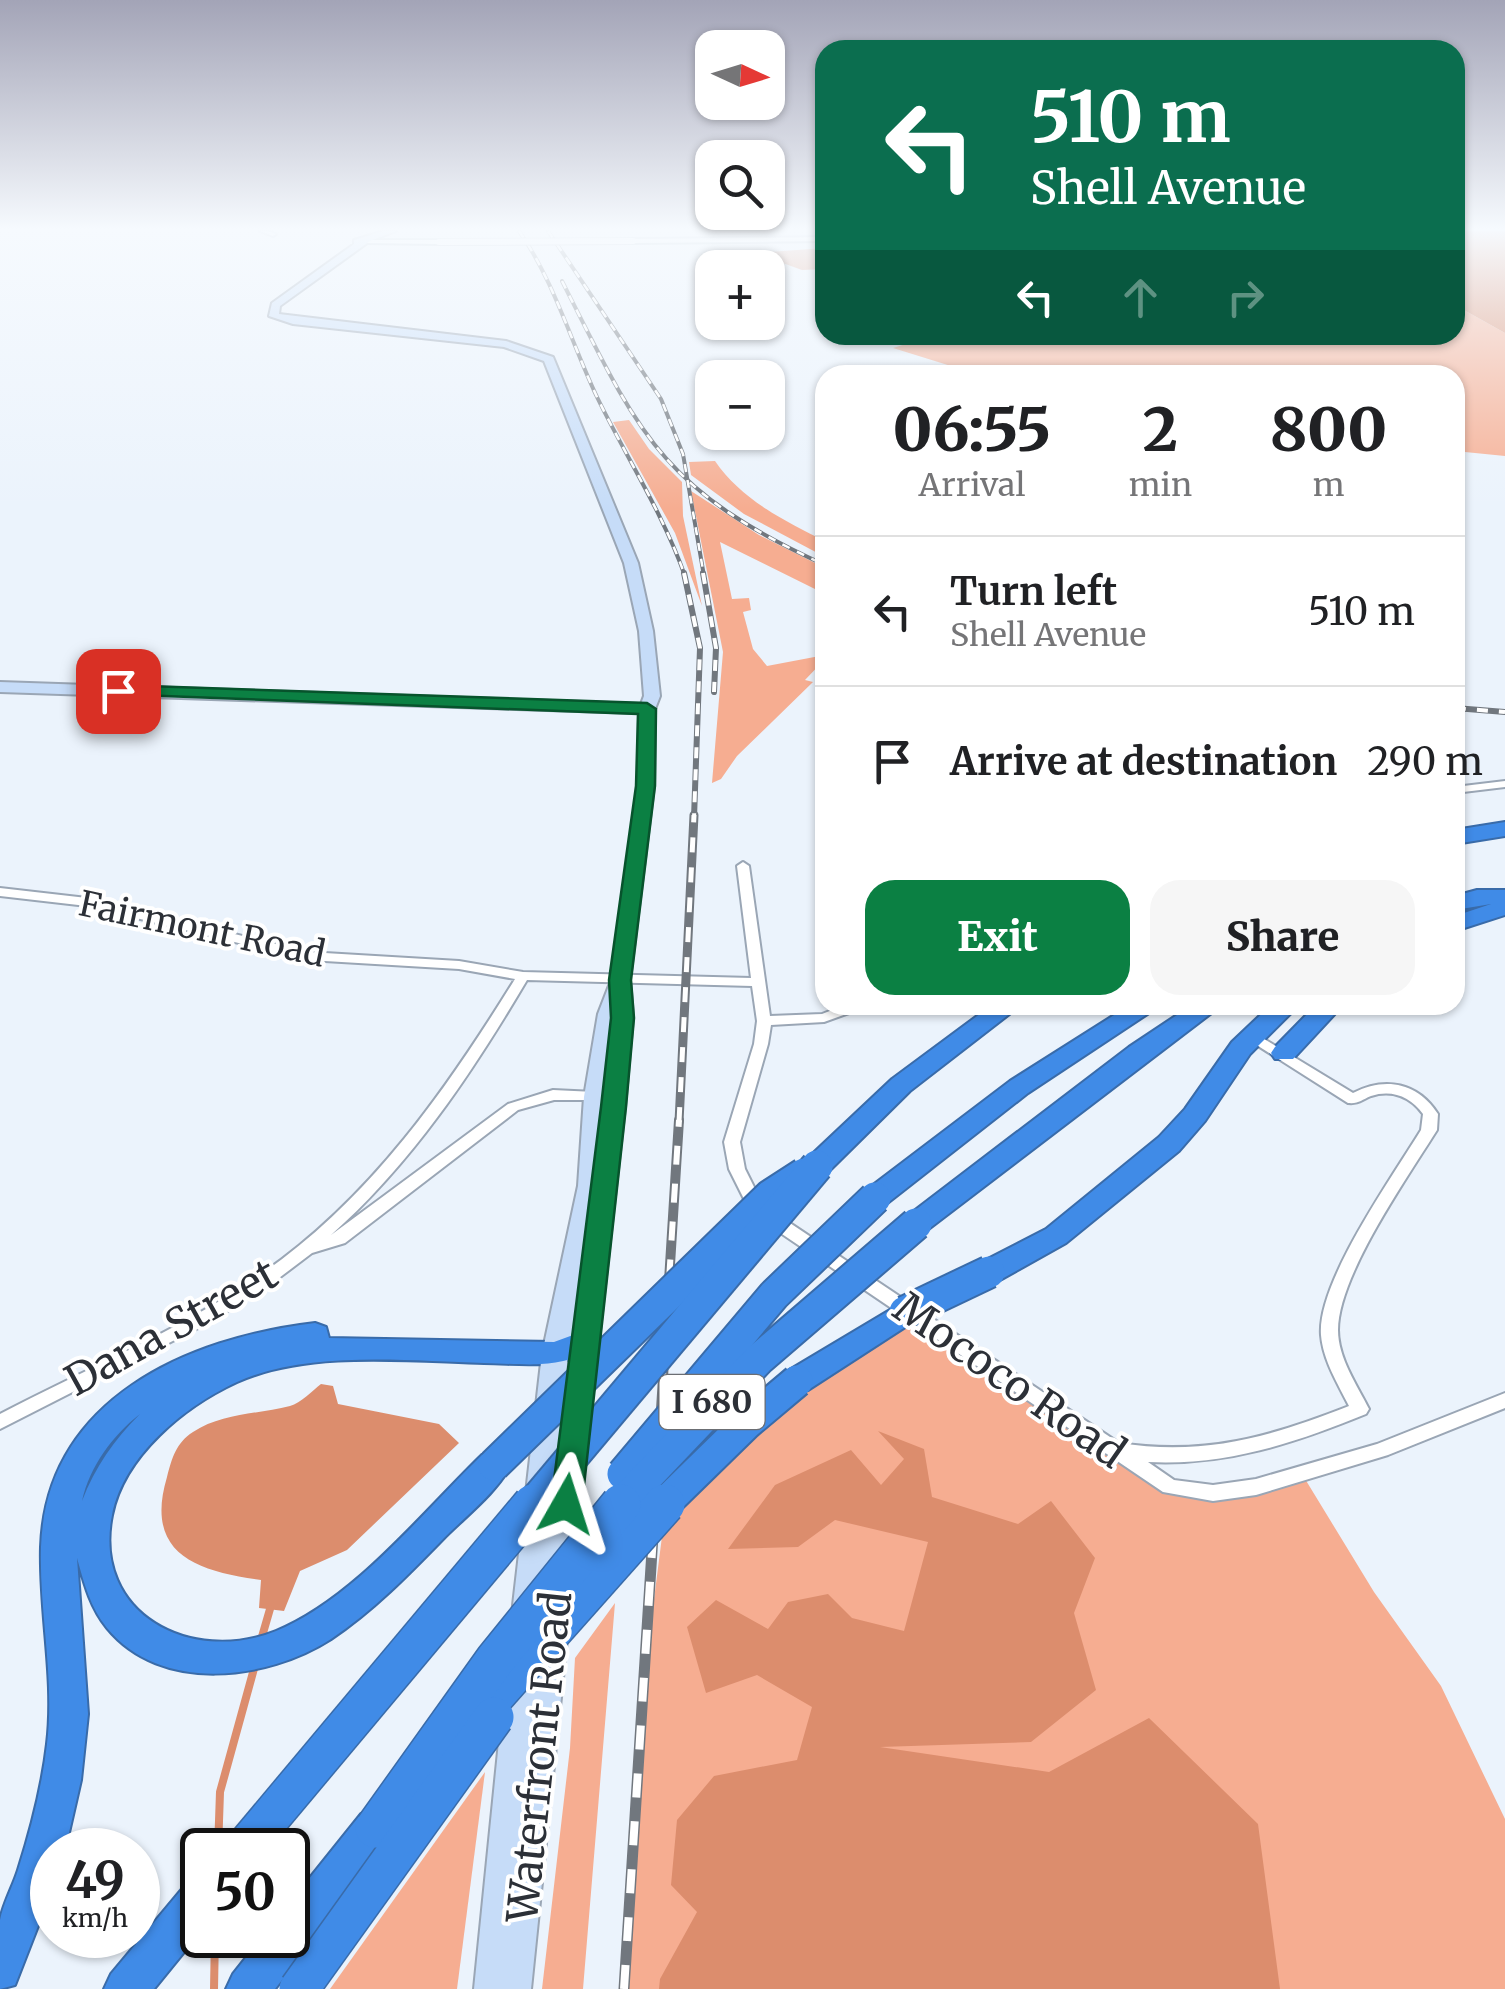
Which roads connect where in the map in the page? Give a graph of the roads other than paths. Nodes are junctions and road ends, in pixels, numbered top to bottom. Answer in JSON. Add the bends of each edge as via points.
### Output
{"nodes":[{"id":1,"x":319,"y":324,"type":"edge"},
{"id":2,"x":0,"y":687,"type":"edge"},
{"id":3,"x":647,"y":709,"type":"junction"},
{"id":4,"x":1505,"y":784,"type":"edge"},
{"id":5,"x":1465,"y":789,"type":"edge"},
{"id":6,"x":1505,"y":830,"type":"edge"},
{"id":7,"x":1465,"y":836,"type":"edge"},
{"id":8,"x":742,"y":866,"type":"dead end"},
{"id":9,"x":0,"y":892,"type":"edge"},
{"id":10,"x":1505,"y":897,"type":"edge"},
{"id":11,"x":1465,"y":900,"type":"edge"},
{"id":12,"x":1505,"y":907,"type":"edge"},
{"id":13,"x":1465,"y":921,"type":"edge"},
{"id":14,"x":523,"y":976,"type":"junction"},
{"id":15,"x":620,"y":980,"type":"junction"},
{"id":16,"x":758,"y":982,"type":"junction"},
{"id":17,"x":832,"y":1015,"type":"edge"},
{"id":18,"x":995,"y":1015,"type":"edge"},
{"id":19,"x":1132,"y":1015,"type":"edge"},
{"id":20,"x":1194,"y":1015,"type":"edge"},
{"id":21,"x":1275,"y":1015,"type":"edge"},
{"id":22,"x":1320,"y":1015,"type":"edge"},
{"id":23,"x":764,"y":1021,"type":"junction"},
{"id":24,"x":1251,"y":1037,"type":"junction"},
{"id":25,"x":1284,"y":1053,"type":"junction"},
{"id":26,"x":595,"y":1097,"type":"junction"},
{"id":27,"x":817,"y":1166,"type":"junction"},
{"id":28,"x":303,"y":1249,"type":"junction"},
{"id":29,"x":565,"y":1344,"type":"junction"},
{"id":30,"x":1505,"y":1400,"type":"edge"},
{"id":31,"x":0,"y":1422,"type":"edge"},
{"id":32,"x":1112,"y":1448,"type":"junction"},
{"id":33,"x":555,"y":1469,"type":"junction"},
{"id":34,"x":536,"y":1608,"type":"junction"},
{"id":35,"x":540,"y":1648,"type":"junction"},
{"id":36,"x":262,"y":1828,"type":"edge"},
{"id":37,"x":375,"y":1828,"type":"junction"},
{"id":38,"x":180,"y":1924,"type":"edge"},
{"id":39,"x":0,"y":1970,"type":"edge"},
{"id":40,"x":126,"y":1989,"type":"edge"},
{"id":41,"x":248,"y":1989,"type":"edge"},
{"id":42,"x":299,"y":1989,"type":"edge"},
{"id":43,"x":491,"y":1989,"type":"edge"},
{"id":44,"x":514,"y":1989,"type":"edge"}],
"edges":[{"from":1,"to":3,"type":"main road","via":[[506,344],[554,364],[634,573],[651,673]]},
{"from":2,"to":3,"type":"main road"},
{"from":3,"to":15,"type":"main road","via":[[646,786]]},
{"from":4,"to":5,"type":"street"},
{"from":6,"to":7,"type":"highway"},
{"from":8,"to":16,"type":"street","name":"Mococo Road"},
{"from":9,"to":14,"type":"street","name":"Fairmont Road","via":[[86,902],[308,956],[459,965]]},
{"from":10,"to":11,"type":"highway"},
{"from":12,"to":13,"type":"highway"},
{"from":14,"to":15,"type":"street","name":"Fairmont Road"},
{"from":14,"to":28,"type":"street","name":"Dana Street","via":[[441,1101],[368,1189]]},
{"from":15,"to":16,"type":"street"},
{"from":15,"to":26,"type":"main road"},
{"from":15,"to":29,"type":"main road","via":[[619,1053]]},
{"from":16,"to":23,"type":"street","name":"Mococo Road"},
{"from":17,"to":23,"type":"street"},
{"from":18,"to":27,"type":"highway","number":"I 680","via":[[901,1085]]},
{"from":19,"to":34,"type":"highway","number":"I 680","bridge":true,"via":[[1040,1072],[876,1198],[779,1288],[597,1508]]},
{"from":20,"to":34,"type":"highway","number":"I 680","bridge":true,"via":[[819,1302],[644,1474]]},
{"from":21,"to":24,"type":"highway","number":"I 680"},
{"from":22,"to":25,"type":"highway"},
{"from":23,"to":32,"type":"street","name":"Mococo Road","via":[[732,1142],[736,1169],[758,1209]]},
{"from":24,"to":25,"type":"street"},
{"from":24,"to":35,"type":"highway","number":"I 680","bridge":true,"via":[[1169,1144],[1056,1236],[856,1340],[752,1418],[632,1535]]},
{"from":25,"to":32,"type":"street","via":[[1353,1100],[1391,1089],[1416,1098],[1432,1114],[1330,1318],[1336,1360],[1360,1409],[1271,1444],[1212,1454],[1142,1456]]},
{"from":26,"to":28,"type":"street","via":[[553,1095],[513,1107],[339,1240]]},
{"from":26,"to":29,"type":"main road"},
{"from":27,"to":29,"type":"highway","bridge":true,"via":[[770,1196],[323,1624],[287,1644],[232,1656],[177,1652],[130,1628],[109,1602],[95,1566],[96,1513],[107,1482],[164,1412],[217,1377],[295,1354]]},
{"from":27,"to":36,"type":"highway","number":"I 680","bridge":true},
{"from":28,"to":31,"type":"street","name":"Dana Street","via":[[188,1326]]},
{"from":29,"to":33,"type":"main road"},
{"from":29,"to":39,"type":"highway","via":[[332,1334],[260,1342],[174,1375],[97,1437],[70,1483],[60,1520],[69,1691],[60,1784],[32,1892]]},
{"from":30,"to":32,"type":"street","name":"Mococo Road","via":[[1381,1450],[1256,1488],[1213,1493],[1170,1487]]},
{"from":33,"to":43,"type":"main road","name":"Waterfront Road"},
{"from":33,"to":44,"type":"main road","name":"Waterfront Road"},
{"from":34,"to":37,"type":"highway","number":"I 680","bridge":true},
{"from":35,"to":37,"type":"highway","number":"I 680","bridge":true},
{"from":35,"to":42,"type":"highway","bridge":true},
{"from":37,"to":41,"type":"highway","number":"I 680"},
{"from":38,"to":40,"type":"highway"}]}
